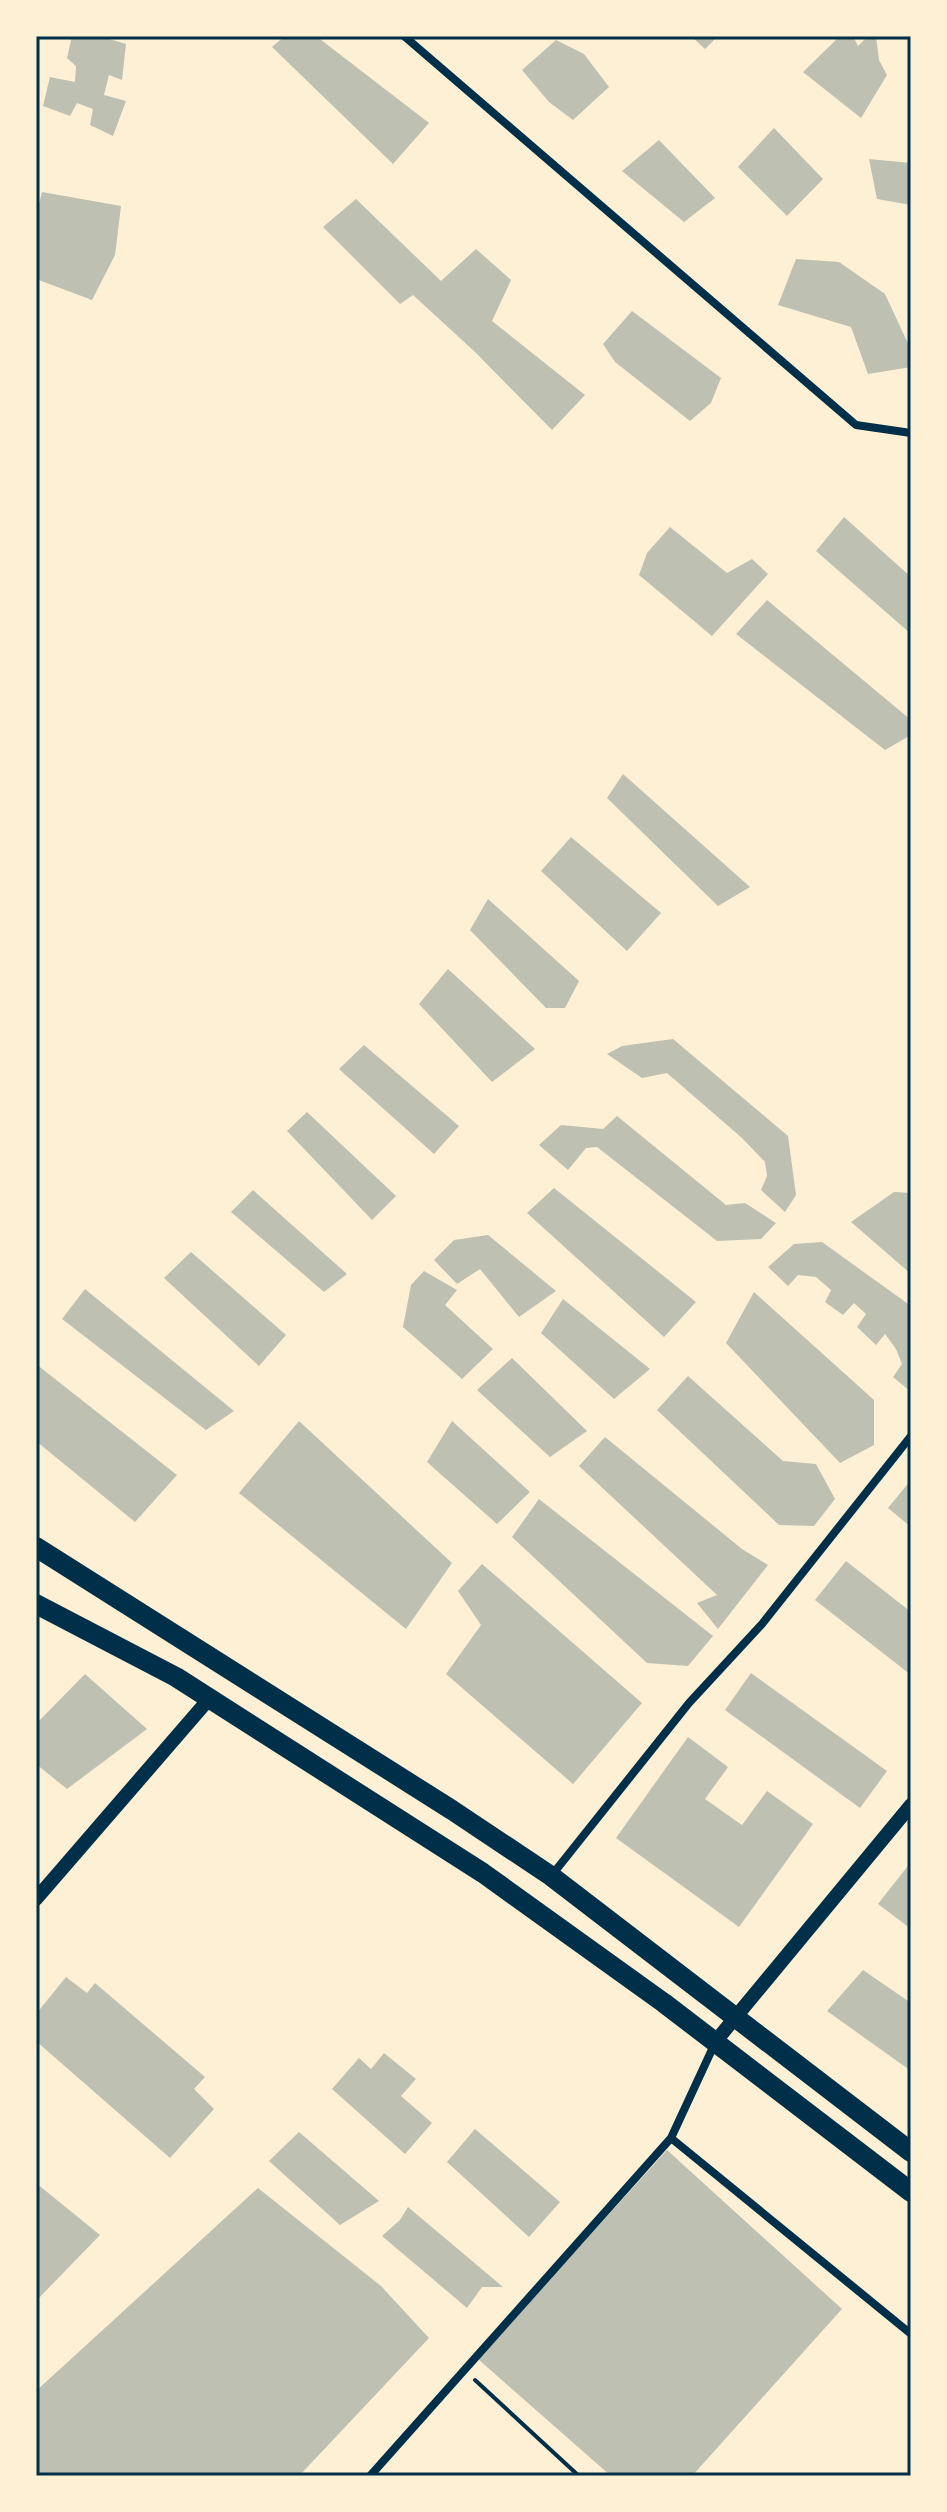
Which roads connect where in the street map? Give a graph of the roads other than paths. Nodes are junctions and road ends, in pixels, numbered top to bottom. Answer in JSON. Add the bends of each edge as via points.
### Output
{"nodes":[{"id":1,"x":404,"y":36,"type":"edge"},
{"id":2,"x":911,"y":433,"type":"edge"},
{"id":3,"x":911,"y":1436,"type":"edge"},
{"id":4,"x":36,"y":1547,"type":"edge"},
{"id":5,"x":36,"y":1604,"type":"edge"},
{"id":6,"x":209,"y":1699,"type":"junction"},
{"id":7,"x":911,"y":1805,"type":"edge"},
{"id":8,"x":551,"y":1876,"type":"junction"},
{"id":9,"x":36,"y":1899,"type":"edge"},
{"id":10,"x":735,"y":2015,"type":"junction"},
{"id":11,"x":715,"y":2042,"type":"junction"},
{"id":12,"x":671,"y":2138,"type":"junction"},
{"id":13,"x":911,"y":2152,"type":"edge"},
{"id":14,"x":911,"y":2192,"type":"edge"},
{"id":15,"x":911,"y":2334,"type":"edge"},
{"id":16,"x":370,"y":2476,"type":"edge"}],
"edges":[{"from":1,"to":2,"type":"street","via":[[856,425]]},
{"from":3,"to":8,"type":"street"},
{"from":4,"to":8,"type":"main road"},
{"from":5,"to":6,"type":"main road"},
{"from":6,"to":9,"type":"street"},
{"from":6,"to":11,"type":"main road","via":[[483,1873]]},
{"from":7,"to":10,"type":"street"},
{"from":8,"to":10,"type":"main road"},
{"from":10,"to":11,"type":"street"},
{"from":10,"to":13,"type":"main road"},
{"from":11,"to":12,"type":"street"},
{"from":11,"to":14,"type":"main road"},
{"from":12,"to":15,"type":"street"},
{"from":12,"to":16,"type":"street"}]}
